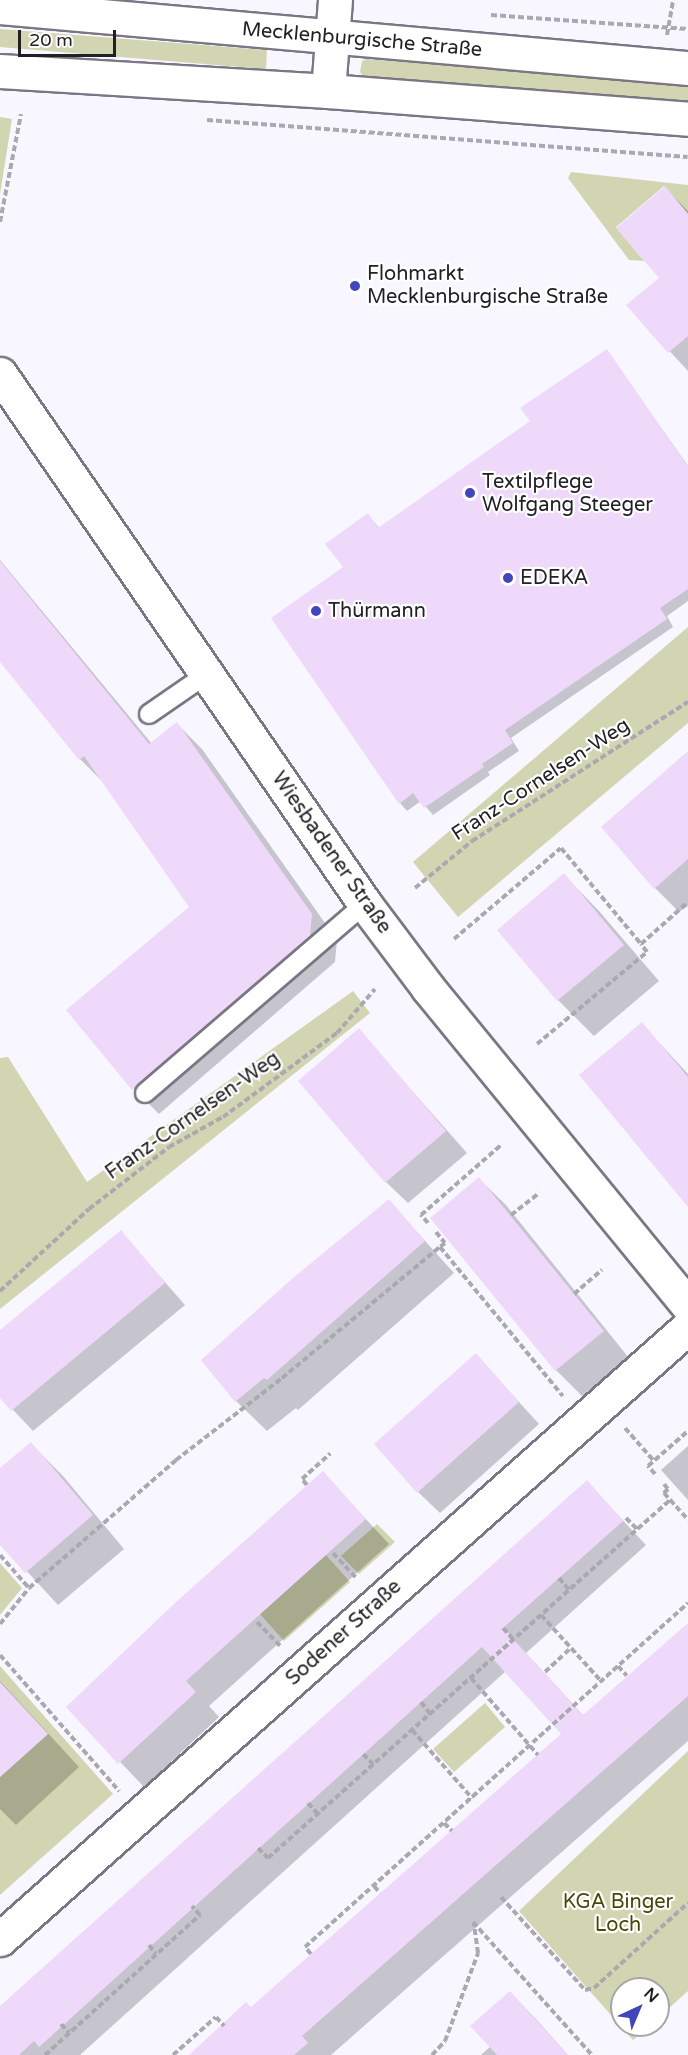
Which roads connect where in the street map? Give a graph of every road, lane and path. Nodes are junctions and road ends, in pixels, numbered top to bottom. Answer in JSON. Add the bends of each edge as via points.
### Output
{"nodes":[{"id":1,"x":335,"y":0,"type":"edge"},
{"id":2,"x":0,"y":7,"type":"edge"},
{"id":3,"x":481,"y":14,"type":"dead end"},
{"id":4,"x":688,"y":29,"type":"edge"},
{"id":5,"x":332,"y":38,"type":"junction"},
{"id":6,"x":688,"y":68,"type":"edge"},
{"id":7,"x":0,"y":71,"type":"edge"},
{"id":8,"x":328,"y":91,"type":"junction"},
{"id":9,"x":21,"y":114,"type":"dead end"},
{"id":10,"x":195,"y":118,"type":"dead end"},
{"id":11,"x":688,"y":118,"type":"edge"},
{"id":12,"x":688,"y":157,"type":"edge"},
{"id":13,"x":0,"y":222,"type":"edge"},
{"id":14,"x":1,"y":374,"type":"edge"},
{"id":15,"x":207,"y":674,"type":"junction"},
{"id":16,"x":688,"y":702,"type":"edge"},
{"id":17,"x":149,"y":714,"type":"dead end"},
{"id":18,"x":415,"y":888,"type":"dead end"},
{"id":19,"x":688,"y":902,"type":"edge"},
{"id":20,"x":365,"y":904,"type":"junction"},
{"id":21,"x":454,"y":939,"type":"dead end"},
{"id":22,"x":641,"y":944,"type":"junction"},
{"id":23,"x":375,"y":989,"type":"dead end"},
{"id":24,"x":537,"y":1044,"type":"dead end"},
{"id":25,"x":145,"y":1093,"type":"dead end"},
{"id":26,"x":501,"y":1145,"type":"dead end"},
{"id":27,"x":539,"y":1192,"type":"dead end"},
{"id":28,"x":511,"y":1215,"type":"dead end"},
{"id":29,"x":428,"y":1223,"type":"dead end"},
{"id":30,"x":436,"y":1232,"type":"dead end"},
{"id":31,"x":440,"y":1247,"type":"junction"},
{"id":32,"x":602,"y":1270,"type":"dead end"},
{"id":33,"x":0,"y":1291,"type":"edge"},
{"id":34,"x":574,"y":1294,"type":"dead end"},
{"id":35,"x":688,"y":1306,"type":"edge"},
{"id":36,"x":688,"y":1327,"type":"edge"},
{"id":37,"x":593,"y":1411,"type":"junction"},
{"id":38,"x":688,"y":1431,"type":"edge"},
{"id":39,"x":330,"y":1454,"type":"dead end"},
{"id":40,"x":654,"y":1461,"type":"junction"},
{"id":41,"x":655,"y":1474,"type":"dead end"},
{"id":42,"x":664,"y":1484,"type":"dead end"},
{"id":43,"x":307,"y":1485,"type":"dead end"},
{"id":44,"x":670,"y":1500,"type":"junction"},
{"id":45,"x":626,"y":1518,"type":"dead end"},
{"id":46,"x":688,"y":1520,"type":"edge"},
{"id":47,"x":637,"y":1529,"type":"junction"},
{"id":48,"x":0,"y":1555,"type":"edge"},
{"id":49,"x":559,"y":1578,"type":"dead end"},
{"id":50,"x":29,"y":1587,"type":"junction"},
{"id":51,"x":569,"y":1590,"type":"junction"},
{"id":52,"x":688,"y":1603,"type":"edge"},
{"id":53,"x":541,"y":1615,"type":"junction"},
{"id":54,"x":0,"y":1624,"type":"edge"},
{"id":55,"x":504,"y":1628,"type":"dead end"},
{"id":56,"x":513,"y":1639,"type":"junction"},
{"id":57,"x":571,"y":1648,"type":"junction"},
{"id":58,"x":0,"y":1655,"type":"edge"},
{"id":59,"x":618,"y":1666,"type":"junction"},
{"id":60,"x":545,"y":1672,"type":"dead end"},
{"id":61,"x":627,"y":1676,"type":"dead end"},
{"id":62,"x":471,"y":1678,"type":"junction"},
{"id":63,"x":601,"y":1681,"type":"junction"},
{"id":64,"x":421,"y":1702,"type":"dead end"},
{"id":65,"x":430,"y":1714,"type":"junction"},
{"id":66,"x":412,"y":1730,"type":"junction"},
{"id":67,"x":530,"y":1746,"type":"junction"},
{"id":68,"x":363,"y":1754,"type":"dead end"},
{"id":69,"x":538,"y":1755,"type":"dead end"},
{"id":70,"x":373,"y":1764,"type":"junction"},
{"id":71,"x":472,"y":1798,"type":"junction"},
{"id":72,"x":308,"y":1803,"type":"dead end"},
{"id":73,"x":140,"y":1814,"type":"junction"},
{"id":74,"x":318,"y":1814,"type":"junction"},
{"id":75,"x":444,"y":1823,"type":"junction"},
{"id":76,"x":452,"y":1831,"type":"dead end"},
{"id":77,"x":258,"y":1848,"type":"dead end"},
{"id":78,"x":374,"y":1886,"type":"junction"},
{"id":79,"x":380,"y":1893,"type":"dead end"},
{"id":80,"x":501,"y":1897,"type":"dead end"},
{"id":81,"x":688,"y":1903,"type":"edge"},
{"id":82,"x":192,"y":1906,"type":"dead end"},
{"id":83,"x":0,"y":1939,"type":"edge"},
{"id":84,"x":149,"y":1945,"type":"dead end"},
{"id":85,"x":156,"y":1954,"type":"junction"},
{"id":86,"x":311,"y":1954,"type":"dead end"},
{"id":87,"x":62,"y":2024,"type":"dead end"},
{"id":88,"x":224,"y":2026,"type":"dead end"},
{"id":89,"x":69,"y":2033,"type":"junction"},
{"id":90,"x":45,"y":2055,"type":"edge"},
{"id":91,"x":174,"y":2055,"type":"edge"},
{"id":92,"x":432,"y":2055,"type":"edge"},
{"id":93,"x":591,"y":2055,"type":"edge"}],
"edges":[{"from":1,"to":5,"type":"street"},
{"from":2,"to":5,"type":"street","name":"Mecklenburgische Straße"},
{"from":3,"to":4,"type":"path"},
{"from":5,"to":6,"type":"street","name":"Mecklenburgische Straße"},
{"from":5,"to":8,"type":"street"},
{"from":7,"to":8,"type":"street"},
{"from":8,"to":11,"type":"street"},
{"from":9,"to":13,"type":"path"},
{"from":10,"to":12,"type":"path"},
{"from":14,"to":15,"type":"street","name":"Wiesbadener Straße"},
{"from":15,"to":17,"type":"lane"},
{"from":15,"to":20,"type":"street","name":"Wiesbadener Straße"},
{"from":16,"to":18,"type":"path","name":"Franz-Cornelsen-Weg","via":[[472,841]]},
{"from":19,"to":22,"type":"path"},
{"from":20,"to":25,"type":"lane"},
{"from":20,"to":35,"type":"street","name":"Wiesbadener Straße","via":[[428,988]]},
{"from":21,"to":22,"type":"path","via":[[561,848]]},
{"from":22,"to":24,"type":"path","via":[[647,952]]},
{"from":23,"to":33,"type":"path","name":"Franz-Cornelsen-Weg","via":[[337,1033],[223,1118],[170,1147],[89,1209]]},
{"from":26,"to":29,"type":"path","via":[[421,1215]]},
{"from":27,"to":28,"type":"path"},
{"from":30,"to":31,"type":"path","via":[[445,1243]]},
{"from":31,"to":37,"type":"path"},
{"from":31,"to":50,"type":"path","via":[[292,1371],[177,1460]]},
{"from":32,"to":34,"type":"path"},
{"from":36,"to":37,"type":"street","name":"Sodener Straße"},
{"from":37,"to":40,"type":"path"},
{"from":37,"to":73,"type":"street","name":"Sodener Straße"},
{"from":38,"to":40,"type":"path"},
{"from":39,"to":43,"type":"path","via":[[302,1479]]},
{"from":40,"to":41,"type":"path","via":[[648,1466]]},
{"from":42,"to":44,"type":"path","via":[[668,1489],[664,1493]]},
{"from":44,"to":46,"type":"path"},
{"from":44,"to":47,"type":"path"},
{"from":45,"to":47,"type":"path"},
{"from":47,"to":51,"type":"path"},
{"from":48,"to":50,"type":"path"},
{"from":49,"to":51,"type":"path"},
{"from":50,"to":54,"type":"path"},
{"from":51,"to":53,"type":"path"},
{"from":52,"to":59,"type":"path"},
{"from":53,"to":56,"type":"path"},
{"from":53,"to":57,"type":"path"},
{"from":55,"to":56,"type":"path"},
{"from":56,"to":62,"type":"path"},
{"from":57,"to":60,"type":"path"},
{"from":57,"to":63,"type":"path"},
{"from":58,"to":73,"type":"path"},
{"from":59,"to":61,"type":"path"},
{"from":59,"to":63,"type":"path"},
{"from":62,"to":65,"type":"path"},
{"from":62,"to":67,"type":"path"},
{"from":63,"to":67,"type":"path"},
{"from":64,"to":65,"type":"path"},
{"from":65,"to":66,"type":"path"},
{"from":66,"to":70,"type":"path"},
{"from":66,"to":71,"type":"path"},
{"from":67,"to":69,"type":"path"},
{"from":67,"to":71,"type":"path"},
{"from":68,"to":70,"type":"path"},
{"from":70,"to":74,"type":"path"},
{"from":71,"to":75,"type":"path"},
{"from":72,"to":74,"type":"path"},
{"from":73,"to":83,"type":"street","name":"Sodener Straße"},
{"from":74,"to":77,"type":"path","via":[[268,1858]]},
{"from":75,"to":76,"type":"path"},
{"from":75,"to":78,"type":"path"},
{"from":78,"to":79,"type":"path"},
{"from":78,"to":86,"type":"path","via":[[305,1947]]},
{"from":80,"to":81,"type":"path","via":[[585,1990],[594,1988]]},
{"from":82,"to":85,"type":"path","via":[[200,1915]]},
{"from":84,"to":85,"type":"path"},
{"from":85,"to":89,"type":"path"},
{"from":87,"to":89,"type":"path"},
{"from":88,"to":91,"type":"path","via":[[216,2017]]},
{"from":89,"to":90,"type":"path"},
{"from":92,"to":93,"type":"path","via":[[445,2042],[478,1953],[473,1922]]}]}
